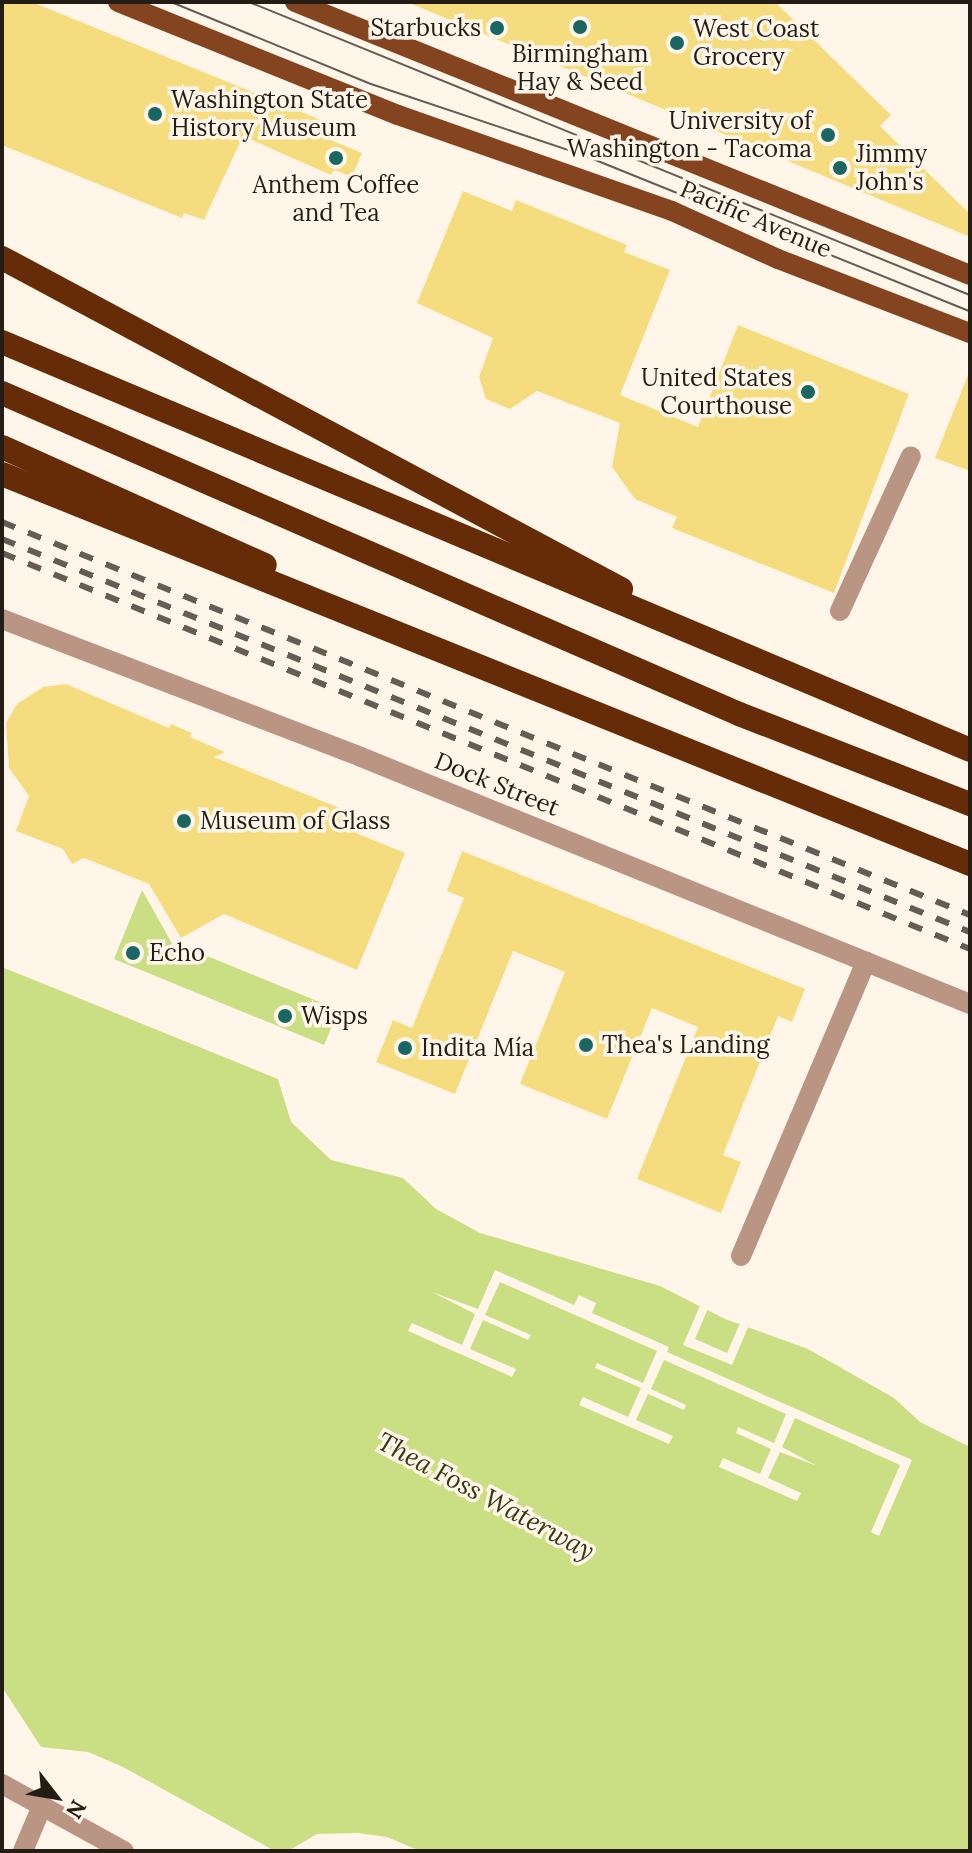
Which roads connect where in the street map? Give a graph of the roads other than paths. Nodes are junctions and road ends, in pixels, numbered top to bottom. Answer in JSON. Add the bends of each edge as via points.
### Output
{"nodes":[{"id":1,"x":118,"y":2,"type":"edge"},
{"id":2,"x":295,"y":2,"type":"edge"},
{"id":3,"x":2,"y":258,"type":"edge"},
{"id":4,"x":970,"y":275,"type":"edge"},
{"id":5,"x":970,"y":333,"type":"edge"},
{"id":6,"x":2,"y":342,"type":"edge"},
{"id":7,"x":2,"y":393,"type":"edge"},
{"id":8,"x":2,"y":447,"type":"edge"},
{"id":9,"x":911,"y":456,"type":"dead end"},
{"id":10,"x":2,"y":474,"type":"edge"},
{"id":11,"x":840,"y":611,"type":"dead end"},
{"id":12,"x":2,"y":619,"type":"edge"},
{"id":13,"x":759,"y":660,"type":"junction"},
{"id":14,"x":600,"y":714,"type":"junction"},
{"id":15,"x":970,"y":750,"type":"edge"},
{"id":16,"x":875,"y":768,"type":"junction"},
{"id":17,"x":970,"y":792,"type":"edge"},
{"id":18,"x":970,"y":804,"type":"edge"},
{"id":19,"x":970,"y":864,"type":"edge"},
{"id":20,"x":866,"y":961,"type":"junction"},
{"id":21,"x":970,"y":1004,"type":"edge"},
{"id":22,"x":741,"y":1256,"type":"dead end"},
{"id":23,"x":2,"y":1784,"type":"edge"},
{"id":24,"x":42,"y":1806,"type":"junction"},
{"id":25,"x":23,"y":1851,"type":"edge"},
{"id":26,"x":124,"y":1851,"type":"edge"}],
"edges":[{"from":1,"to":5,"type":"main road","name":"Pacific Avenue","via":[[398,115],[659,206],[778,259]]},
{"from":2,"to":4,"type":"main road","name":"Pacific Avenue"},
{"from":3,"to":13,"type":"highway"},
{"from":6,"to":13,"type":"highway"},
{"from":7,"to":16,"type":"highway"},
{"from":8,"to":14,"type":"highway"},
{"from":9,"to":11,"type":"street"},
{"from":10,"to":14,"type":"highway"},
{"from":12,"to":20,"type":"street","name":"Dock Street"},
{"from":13,"to":15,"type":"highway"},
{"from":14,"to":19,"type":"highway"},
{"from":16,"to":17,"type":"highway"},
{"from":16,"to":18,"type":"highway"},
{"from":20,"to":21,"type":"street","name":"Dock Street"},
{"from":20,"to":22,"type":"street"},
{"from":23,"to":24,"type":"street"},
{"from":24,"to":25,"type":"street"},
{"from":24,"to":26,"type":"street"}]}
